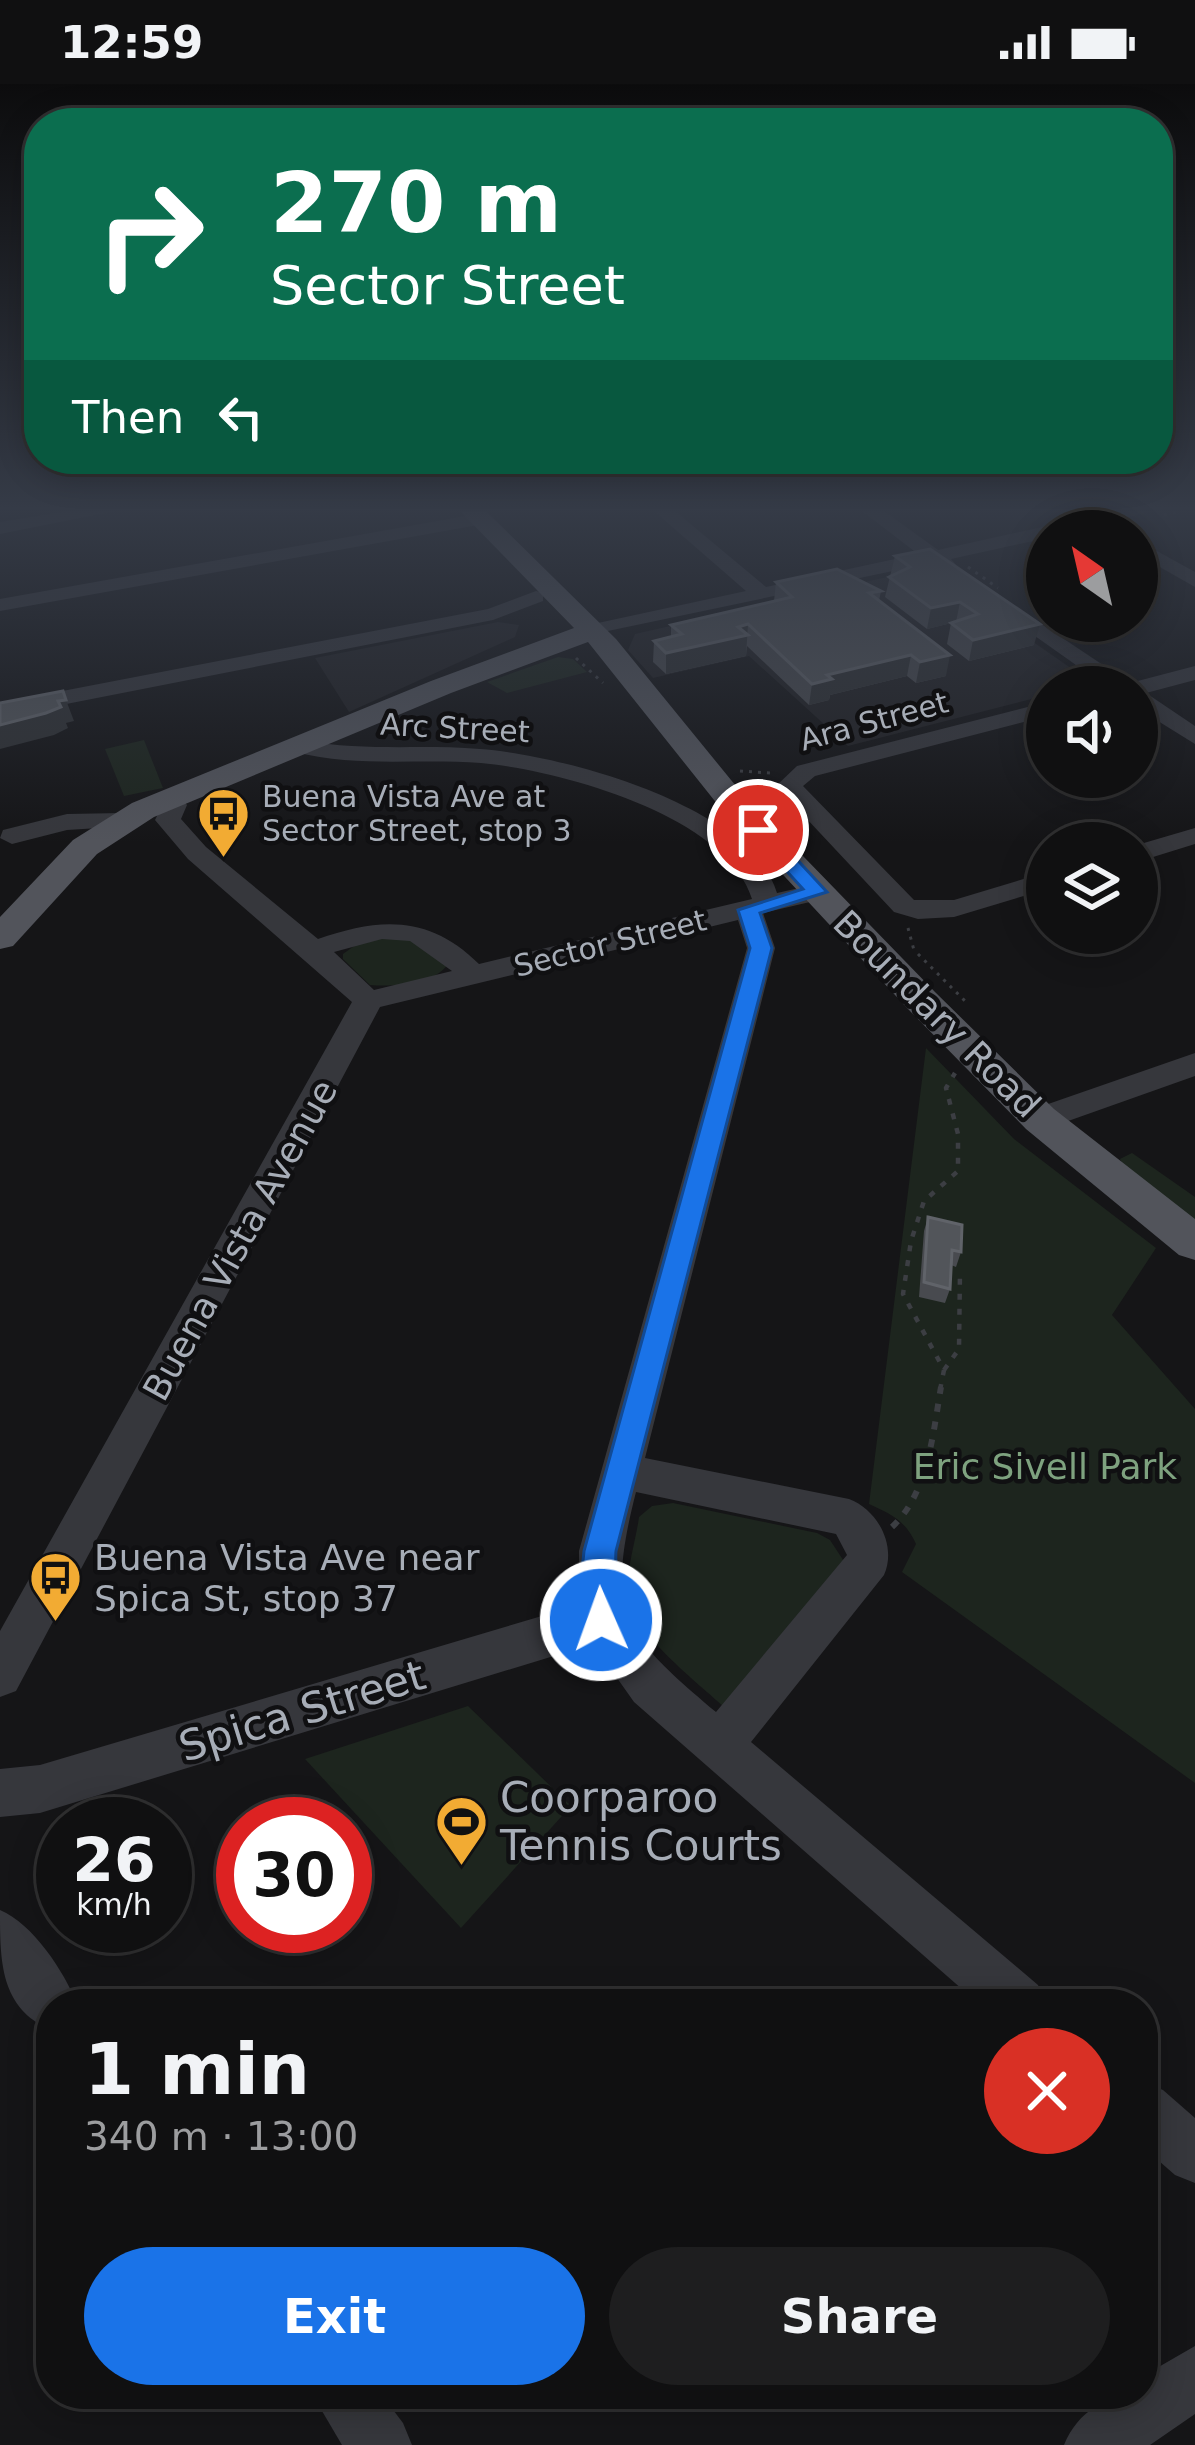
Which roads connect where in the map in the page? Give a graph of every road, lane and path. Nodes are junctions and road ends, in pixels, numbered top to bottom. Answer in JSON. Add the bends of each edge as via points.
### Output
{"nodes":[{"id":1,"x":456,"y":621,"type":"edge"},
{"id":2,"x":534,"y":621,"type":"edge"},
{"id":3,"x":553,"y":621,"type":"edge"},
{"id":4,"x":561,"y":621,"type":"edge"},
{"id":5,"x":651,"y":621,"type":"edge"},
{"id":6,"x":1032,"y":621,"type":"edge"},
{"id":7,"x":578,"y":641,"type":"junction"},
{"id":8,"x":495,"y":666,"type":"junction"},
{"id":9,"x":1093,"y":666,"type":"edge"},
{"id":10,"x":1195,"y":673,"type":"edge"},
{"id":11,"x":1158,"y":683,"type":"edge"},
{"id":12,"x":615,"y":697,"type":"dead end"},
{"id":13,"x":0,"y":710,"type":"edge"},
{"id":14,"x":1158,"y":712,"type":"edge"},
{"id":15,"x":1026,"y":714,"type":"edge"},
{"id":16,"x":1195,"y":737,"type":"edge"},
{"id":17,"x":304,"y":746,"type":"junction"},
{"id":18,"x":715,"y":762,"type":"junction"},
{"id":19,"x":254,"y":767,"type":"junction"},
{"id":20,"x":783,"y":777,"type":"junction"},
{"id":21,"x":174,"y":805,"type":"junction"},
{"id":22,"x":123,"y":827,"type":"junction"},
{"id":23,"x":1195,"y":836,"type":"edge"},
{"id":24,"x":6,"y":837,"type":"edge"},
{"id":25,"x":86,"y":847,"type":"junction"},
{"id":26,"x":1158,"y":847,"type":"edge"},
{"id":27,"x":197,"y":853,"type":"junction"},
{"id":28,"x":1026,"y":886,"type":"edge"},
{"id":29,"x":817,"y":892,"type":"junction"},
{"id":30,"x":757,"y":907,"type":"junction"},
{"id":31,"x":6,"y":932,"type":"edge"},
{"id":32,"x":313,"y":950,"type":"junction"},
{"id":33,"x":474,"y":976,"type":"junction"},
{"id":34,"x":367,"y":1001,"type":"junction"},
{"id":35,"x":978,"y":1057,"type":"junction"},
{"id":36,"x":1195,"y":1064,"type":"edge"},
{"id":37,"x":1040,"y":1119,"type":"junction"},
{"id":38,"x":1195,"y":1243,"type":"edge"},
{"id":39,"x":960,"y":1271,"type":"dead end"},
{"id":40,"x":944,"y":1370,"type":"junction"},
{"id":41,"x":622,"y":1471,"type":"junction"},
{"id":42,"x":866,"y":1541,"type":"junction"},
{"id":43,"x":601,"y":1620,"type":"junction"},
{"id":44,"x":0,"y":1675,"type":"edge"},
{"id":45,"x":719,"y":1745,"type":"junction"},
{"id":46,"x":0,"y":1793,"type":"edge"},
{"id":47,"x":0,"y":1936,"type":"edge"},
{"id":48,"x":40,"y":1989,"type":"edge"},
{"id":49,"x":1002,"y":1989,"type":"edge"},
{"id":50,"x":1158,"y":2123,"type":"edge"},
{"id":51,"x":1195,"y":2155,"type":"edge"},
{"id":52,"x":1195,"y":2378,"type":"edge"},
{"id":53,"x":1158,"y":2403,"type":"edge"},
{"id":54,"x":354,"y":2409,"type":"edge"},
{"id":55,"x":1149,"y":2409,"type":"edge"},
{"id":56,"x":381,"y":2445,"type":"edge"},
{"id":57,"x":1095,"y":2445,"type":"edge"}],
"edges":[{"from":1,"to":13,"type":"street"},
{"from":2,"to":8,"type":"main road"},
{"from":3,"to":7,"type":"main road","name":"Boundary Road"},
{"from":4,"to":7,"type":"main road","name":"Boundary Road"},
{"from":5,"to":7,"type":"street"},
{"from":6,"to":9,"type":"street"},
{"from":7,"to":8,"type":"main road"},
{"from":7,"to":12,"type":"path","via":[[582,662]]},
{"from":7,"to":18,"type":"main road","name":"Boundary Road"},
{"from":8,"to":17,"type":"main road"},
{"from":10,"to":11,"type":"street"},
{"from":14,"to":16,"type":"street"},
{"from":15,"to":20,"type":"street","name":"Ara Street"},
{"from":17,"to":19,"type":"main road"},
{"from":17,"to":30,"type":"street","name":"Arc Street","via":[[328,755],[481,756],[597,778],[719,838],[759,878]]},
{"from":18,"to":20,"type":"path"},
{"from":18,"to":29,"type":"main road","name":"Boundary Road"},
{"from":19,"to":21,"type":"main road"},
{"from":19,"to":22,"type":"main road"},
{"from":20,"to":28,"type":"street","via":[[917,913]]},
{"from":21,"to":22,"type":"main road"},
{"from":21,"to":27,"type":"street","via":[[168,820]]},
{"from":22,"to":24,"type":"street","via":[[67,822]]},
{"from":22,"to":25,"type":"main road"},
{"from":22,"to":27,"type":"street","via":[[154,831]]},
{"from":22,"to":31,"type":"main road"},
{"from":23,"to":26,"type":"street"},
{"from":24,"to":25,"type":"street","via":[[68,829]]},
{"from":25,"to":31,"type":"main road"},
{"from":27,"to":32,"type":"street"},
{"from":29,"to":30,"type":"street","name":"Sector Street"},
{"from":29,"to":35,"type":"main road","name":"Boundary Road"},
{"from":30,"to":33,"type":"street","name":"Sector Street"},
{"from":30,"to":41,"type":"street","via":[[761,948]]},
{"from":32,"to":33,"type":"street","name":"Sector Street","via":[[412,930],[446,944]]},
{"from":32,"to":34,"type":"street"},
{"from":33,"to":34,"type":"street","name":"Sector Street"},
{"from":34,"to":44,"type":"street","name":"Buena Vista Avenue"},
{"from":35,"to":37,"type":"main road","name":"Boundary Road"},
{"from":35,"to":40,"type":"path","via":[[961,1063],[946,1088],[958,1171],[924,1201],[903,1294]]},
{"from":36,"to":37,"type":"street"},
{"from":37,"to":38,"type":"main road","name":"Boundary Road"},
{"from":39,"to":40,"type":"path","via":[[958,1349]]},
{"from":40,"to":42,"type":"path","via":[[916,1495],[904,1520]]},
{"from":41,"to":42,"type":"street","via":[[849,1518]]},
{"from":41,"to":43,"type":"street","via":[[600,1551]]},
{"from":42,"to":45,"type":"street","via":[[869,1561]]},
{"from":43,"to":45,"type":"street","via":[[650,1686]]},
{"from":43,"to":46,"type":"street","name":"Spica Street","via":[[40,1789]]},
{"from":45,"to":49,"type":"street"},
{"from":47,"to":48,"type":"street"},
{"from":50,"to":51,"type":"street"},
{"from":52,"to":53,"type":"street"},
{"from":54,"to":56,"type":"street"},
{"from":55,"to":57,"type":"street"}]}
